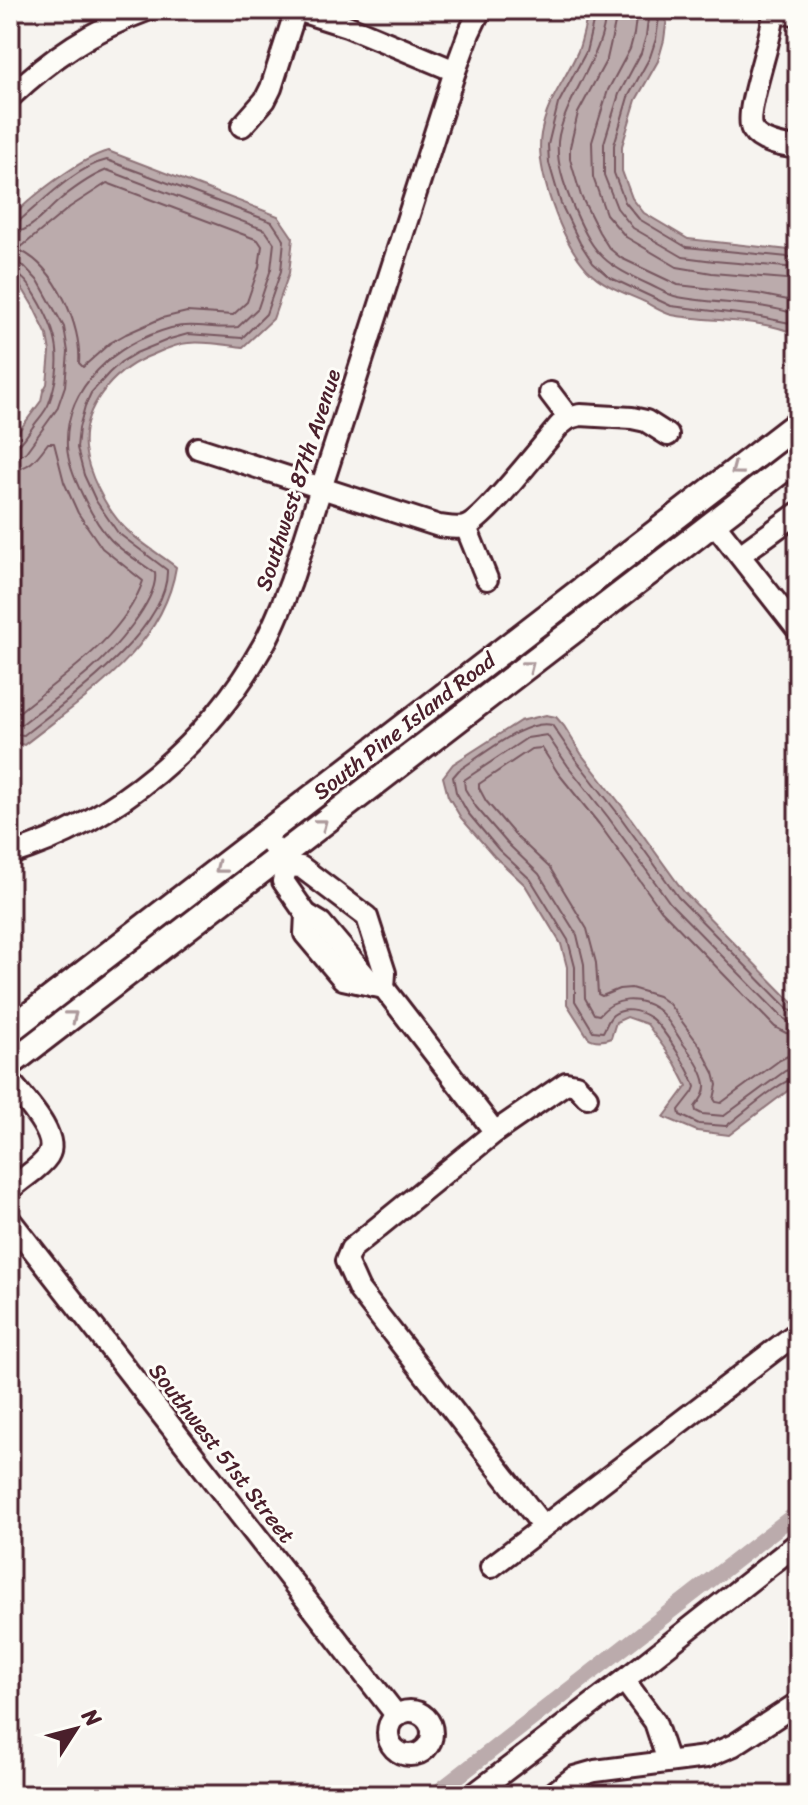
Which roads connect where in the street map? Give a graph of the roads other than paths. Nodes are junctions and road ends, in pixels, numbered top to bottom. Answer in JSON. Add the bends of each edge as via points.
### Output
{"nodes":[{"id":1,"x":147,"y":10,"type":"edge"},
{"id":2,"x":296,"y":10,"type":"edge"},
{"id":3,"x":480,"y":10,"type":"edge"},
{"id":4,"x":775,"y":12,"type":"edge"},
{"id":5,"x":798,"y":14,"type":"edge"},
{"id":6,"x":455,"y":71,"type":"junction"},
{"id":7,"x":10,"y":97,"type":"edge"},
{"id":8,"x":242,"y":126,"type":"dead end"},
{"id":9,"x":798,"y":148,"type":"edge"},
{"id":10,"x":550,"y":393,"type":"dead end"},
{"id":11,"x":569,"y":418,"type":"junction"},
{"id":12,"x":798,"y":423,"type":"edge"},
{"id":13,"x":668,"y":435,"type":"dead end"},
{"id":14,"x":198,"y":448,"type":"dead end"},
{"id":15,"x":798,"y":458,"type":"edge"},
{"id":16,"x":322,"y":487,"type":"junction"},
{"id":17,"x":798,"y":513,"type":"edge"},
{"id":18,"x":714,"y":523,"type":"junction"},
{"id":19,"x":466,"y":527,"type":"junction"},
{"id":20,"x":740,"y":555,"type":"junction"},
{"id":21,"x":487,"y":579,"type":"dead end"},
{"id":22,"x":555,"y":610,"type":"junction"},
{"id":23,"x":798,"y":630,"type":"edge"},
{"id":24,"x":572,"y":633,"type":"junction"},
{"id":25,"x":264,"y":834,"type":"junction"},
{"id":26,"x":10,"y":854,"type":"edge"},
{"id":27,"x":284,"y":861,"type":"junction"},
{"id":28,"x":376,"y":943,"type":"junction"},
{"id":29,"x":337,"y":958,"type":"junction"},
{"id":30,"x":379,"y":987,"type":"junction"},
{"id":31,"x":10,"y":1030,"type":"edge"},
{"id":32,"x":10,"y":1064,"type":"edge"},
{"id":33,"x":10,"y":1081,"type":"edge"},
{"id":34,"x":587,"y":1097,"type":"dead end"},
{"id":35,"x":495,"y":1132,"type":"junction"},
{"id":36,"x":10,"y":1190,"type":"edge"},
{"id":37,"x":10,"y":1220,"type":"edge"},
{"id":38,"x":798,"y":1332,"type":"edge"},
{"id":39,"x":543,"y":1526,"type":"junction"},
{"id":40,"x":798,"y":1543,"type":"edge"},
{"id":41,"x":491,"y":1567,"type":"dead end"},
{"id":42,"x":624,"y":1680,"type":"junction"},
{"id":43,"x":798,"y":1703,"type":"edge"},
{"id":44,"x":397,"y":1716,"type":"dead end"},
{"id":45,"x":668,"y":1761,"type":"junction"},
{"id":46,"x":473,"y":1795,"type":"edge"},
{"id":47,"x":551,"y":1795,"type":"edge"}],
"edges":[{"from":1,"to":7,"type":"street","via":[[85,38]]},
{"from":2,"to":6,"type":"street"},
{"from":2,"to":8,"type":"street","via":[[271,88]]},
{"from":3,"to":6,"type":"street","name":"Southwest 87th Avenue"},
{"from":4,"to":5,"type":"street"},
{"from":4,"to":9,"type":"street","via":[[750,124],[758,136]]},
{"from":6,"to":16,"type":"street","name":"Southwest 87th Avenue"},
{"from":10,"to":11,"type":"street"},
{"from":11,"to":13,"type":"street","via":[[632,418]]},
{"from":11,"to":19,"type":"street"},
{"from":12,"to":22,"type":"main road","name":"South Pine Island Road","one_way":true},
{"from":14,"to":16,"type":"street"},
{"from":15,"to":18,"type":"main road","name":"South Pine Island Road"},
{"from":16,"to":19,"type":"street","via":[[439,526]]},
{"from":16,"to":26,"type":"street","name":"Southwest 87th Avenue","via":[[278,616],[222,707],[175,758],[121,800],[34,847]]},
{"from":17,"to":20,"type":"street"},
{"from":18,"to":20,"type":"street"},
{"from":18,"to":24,"type":"main road","name":"South Pine Island Road"},
{"from":19,"to":21,"type":"street"},
{"from":20,"to":23,"type":"street"},
{"from":22,"to":24,"type":"main road"},
{"from":22,"to":25,"type":"main road","name":"South Pine Island Road"},
{"from":27,"to":24,"type":"main road","name":"South Pine Island Road","one_way":true},
{"from":25,"to":27,"type":"street"},
{"from":25,"to":31,"type":"main road","name":"South Pine Island Road","one_way":true},
{"from":27,"to":28,"type":"street","via":[[301,867],[367,917]]},
{"from":27,"to":29,"type":"street","via":[[283,881],[306,914],[305,934]]},
{"from":32,"to":27,"type":"main road","name":"South Pine Island Road","one_way":true},
{"from":28,"to":29,"type":"street"},
{"from":28,"to":30,"type":"street","via":[[385,973]]},
{"from":29,"to":30,"type":"street","via":[[343,979]]},
{"from":30,"to":35,"type":"street"},
{"from":33,"to":36,"type":"street","via":[[51,1142],[47,1158]]},
{"from":34,"to":35,"type":"street","via":[[566,1083]]},
{"from":35,"to":39,"type":"street","via":[[351,1249],[346,1261],[359,1290]]},
{"from":37,"to":44,"type":"street","name":"Southwest 51st Street"},
{"from":38,"to":39,"type":"street"},
{"from":39,"to":41,"type":"street"},
{"from":40,"to":42,"type":"street"},
{"from":42,"to":45,"type":"street","via":[[655,1722]]},
{"from":42,"to":46,"type":"street"},
{"from":43,"to":45,"type":"street","via":[[734,1745],[706,1757]]},
{"from":45,"to":47,"type":"street","via":[[574,1777]]}]}
